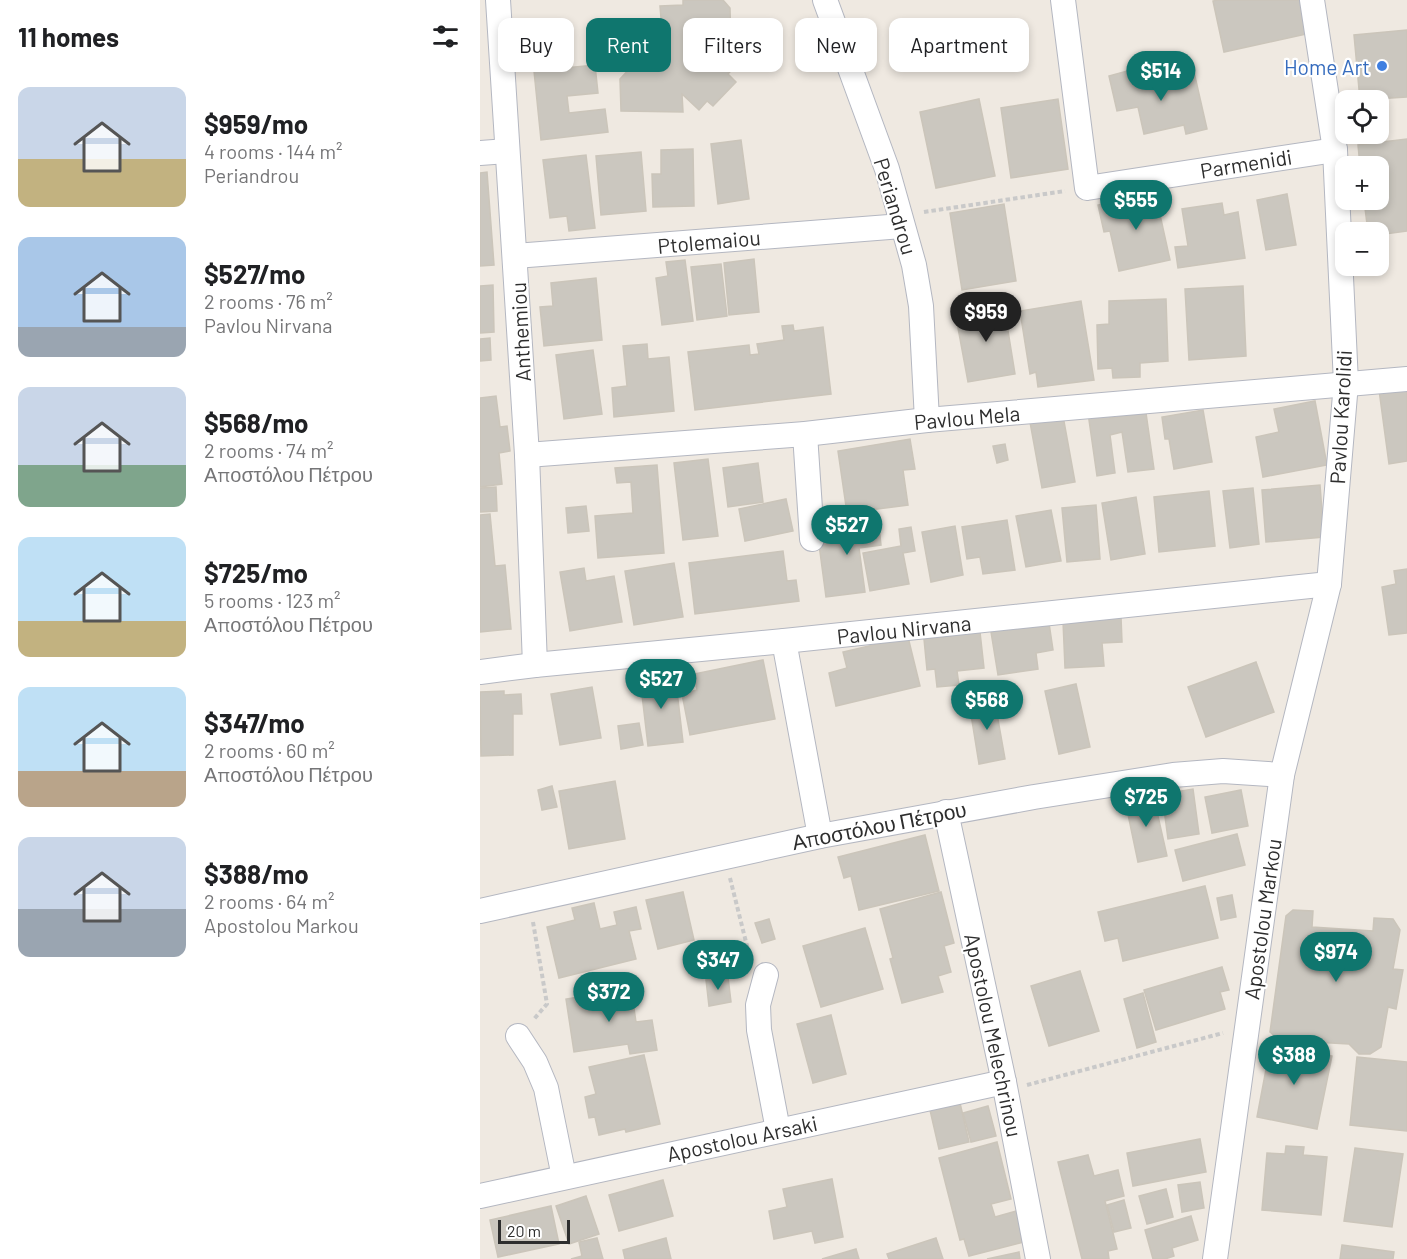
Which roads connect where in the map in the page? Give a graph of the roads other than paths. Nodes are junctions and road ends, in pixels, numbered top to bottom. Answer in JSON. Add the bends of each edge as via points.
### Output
{"nodes":[{"id":1,"x":498,"y":0,"type":"edge"},
{"id":2,"x":825,"y":0,"type":"edge"},
{"id":3,"x":1063,"y":0,"type":"edge"},
{"id":4,"x":1312,"y":0,"type":"edge"},
{"id":5,"x":507,"y":150,"type":"junction"},
{"id":6,"x":1335,"y":150,"type":"junction"},
{"id":7,"x":480,"y":153,"type":"edge"},
{"id":8,"x":901,"y":221,"type":"junction"},
{"id":9,"x":515,"y":256,"type":"junction"},
{"id":10,"x":1407,"y":379,"type":"edge"},
{"id":11,"x":1346,"y":383,"type":"junction"},
{"id":12,"x":927,"y":420,"type":"junction"},
{"id":13,"x":805,"y":434,"type":"junction"},
{"id":14,"x":527,"y":455,"type":"junction"},
{"id":15,"x":812,"y":539,"type":"dead end"},
{"id":16,"x":1329,"y":584,"type":"junction"},
{"id":17,"x":784,"y":641,"type":"junction"},
{"id":18,"x":535,"y":664,"type":"junction"},
{"id":19,"x":480,"y":672,"type":"edge"},
{"id":20,"x":1282,"y":775,"type":"junction"},
{"id":21,"x":946,"y":812,"type":"junction"},
{"id":22,"x":820,"y":836,"type":"junction"},
{"id":23,"x":480,"y":911,"type":"edge"},
{"id":24,"x":766,"y":975,"type":"road end"},
{"id":25,"x":518,"y":1036,"type":"road end"},
{"id":26,"x":1005,"y":1086,"type":"junction"},
{"id":27,"x":778,"y":1130,"type":"junction"},
{"id":28,"x":564,"y":1178,"type":"junction"},
{"id":29,"x":480,"y":1196,"type":"edge"},
{"id":30,"x":1038,"y":1259,"type":"edge"},
{"id":31,"x":1215,"y":1259,"type":"edge"}],
"edges":[{"from":1,"to":5,"type":"street","name":"Anthemiou"},
{"from":2,"to":8,"type":"street","name":"Periandrou","via":[[887,169]]},
{"from":3,"to":6,"type":"street","name":"Parmenidi","via":[[1087,188]]},
{"from":4,"to":6,"type":"street","name":"Pavlou Karolidi"},
{"from":5,"to":7,"type":"street"},
{"from":5,"to":9,"type":"street","name":"Anthemiou"},
{"from":6,"to":11,"type":"street","name":"Pavlou Karolidi"},
{"from":8,"to":9,"type":"street","name":"Ptolemaiou"},
{"from":8,"to":12,"type":"street","name":"Periandrou","via":[[921,306]]},
{"from":9,"to":14,"type":"street","name":"Anthemiou"},
{"from":10,"to":11,"type":"street","name":"Pavlou Mela"},
{"from":11,"to":12,"type":"street","name":"Pavlou Mela"},
{"from":11,"to":16,"type":"street","name":"Pavlou Karolidi"},
{"from":12,"to":13,"type":"street","name":"Pavlou Mela"},
{"from":13,"to":14,"type":"street","name":"Pavlou Mela"},
{"from":13,"to":15,"type":"street"},
{"from":14,"to":18,"type":"street","name":"Anthemiou"},
{"from":16,"to":17,"type":"street","name":"Pavlou Nirvana"},
{"from":16,"to":20,"type":"street","name":"Apostolou Markou"},
{"from":17,"to":18,"type":"street","name":"Pavlou Nirvana"},
{"from":17,"to":22,"type":"street"},
{"from":18,"to":19,"type":"street","name":"Pavlou Nirvana"},
{"from":20,"to":21,"type":"street","name":"Αποστόλου Πέτρου","via":[[1223,771],[1173,775]]},
{"from":20,"to":31,"type":"street","name":"Apostolou Markou"},
{"from":21,"to":22,"type":"street","name":"Αποστόλου Πέτρου"},
{"from":21,"to":26,"type":"street","name":"Apostolou Melechrinou"},
{"from":22,"to":23,"type":"street","name":"Αποστόλου Πέτρου"},
{"from":24,"to":27,"type":"street","via":[[758,1005],[759,1030]]},
{"from":25,"to":28,"type":"street","via":[[536,1062],[546,1088]]},
{"from":26,"to":27,"type":"street","name":"Apostolou Arsaki"},
{"from":26,"to":30,"type":"street","name":"Apostolou Melechrinou"},
{"from":27,"to":28,"type":"street","name":"Apostolou Arsaki"},
{"from":28,"to":29,"type":"street","name":"Apostolou Arsaki"}]}
